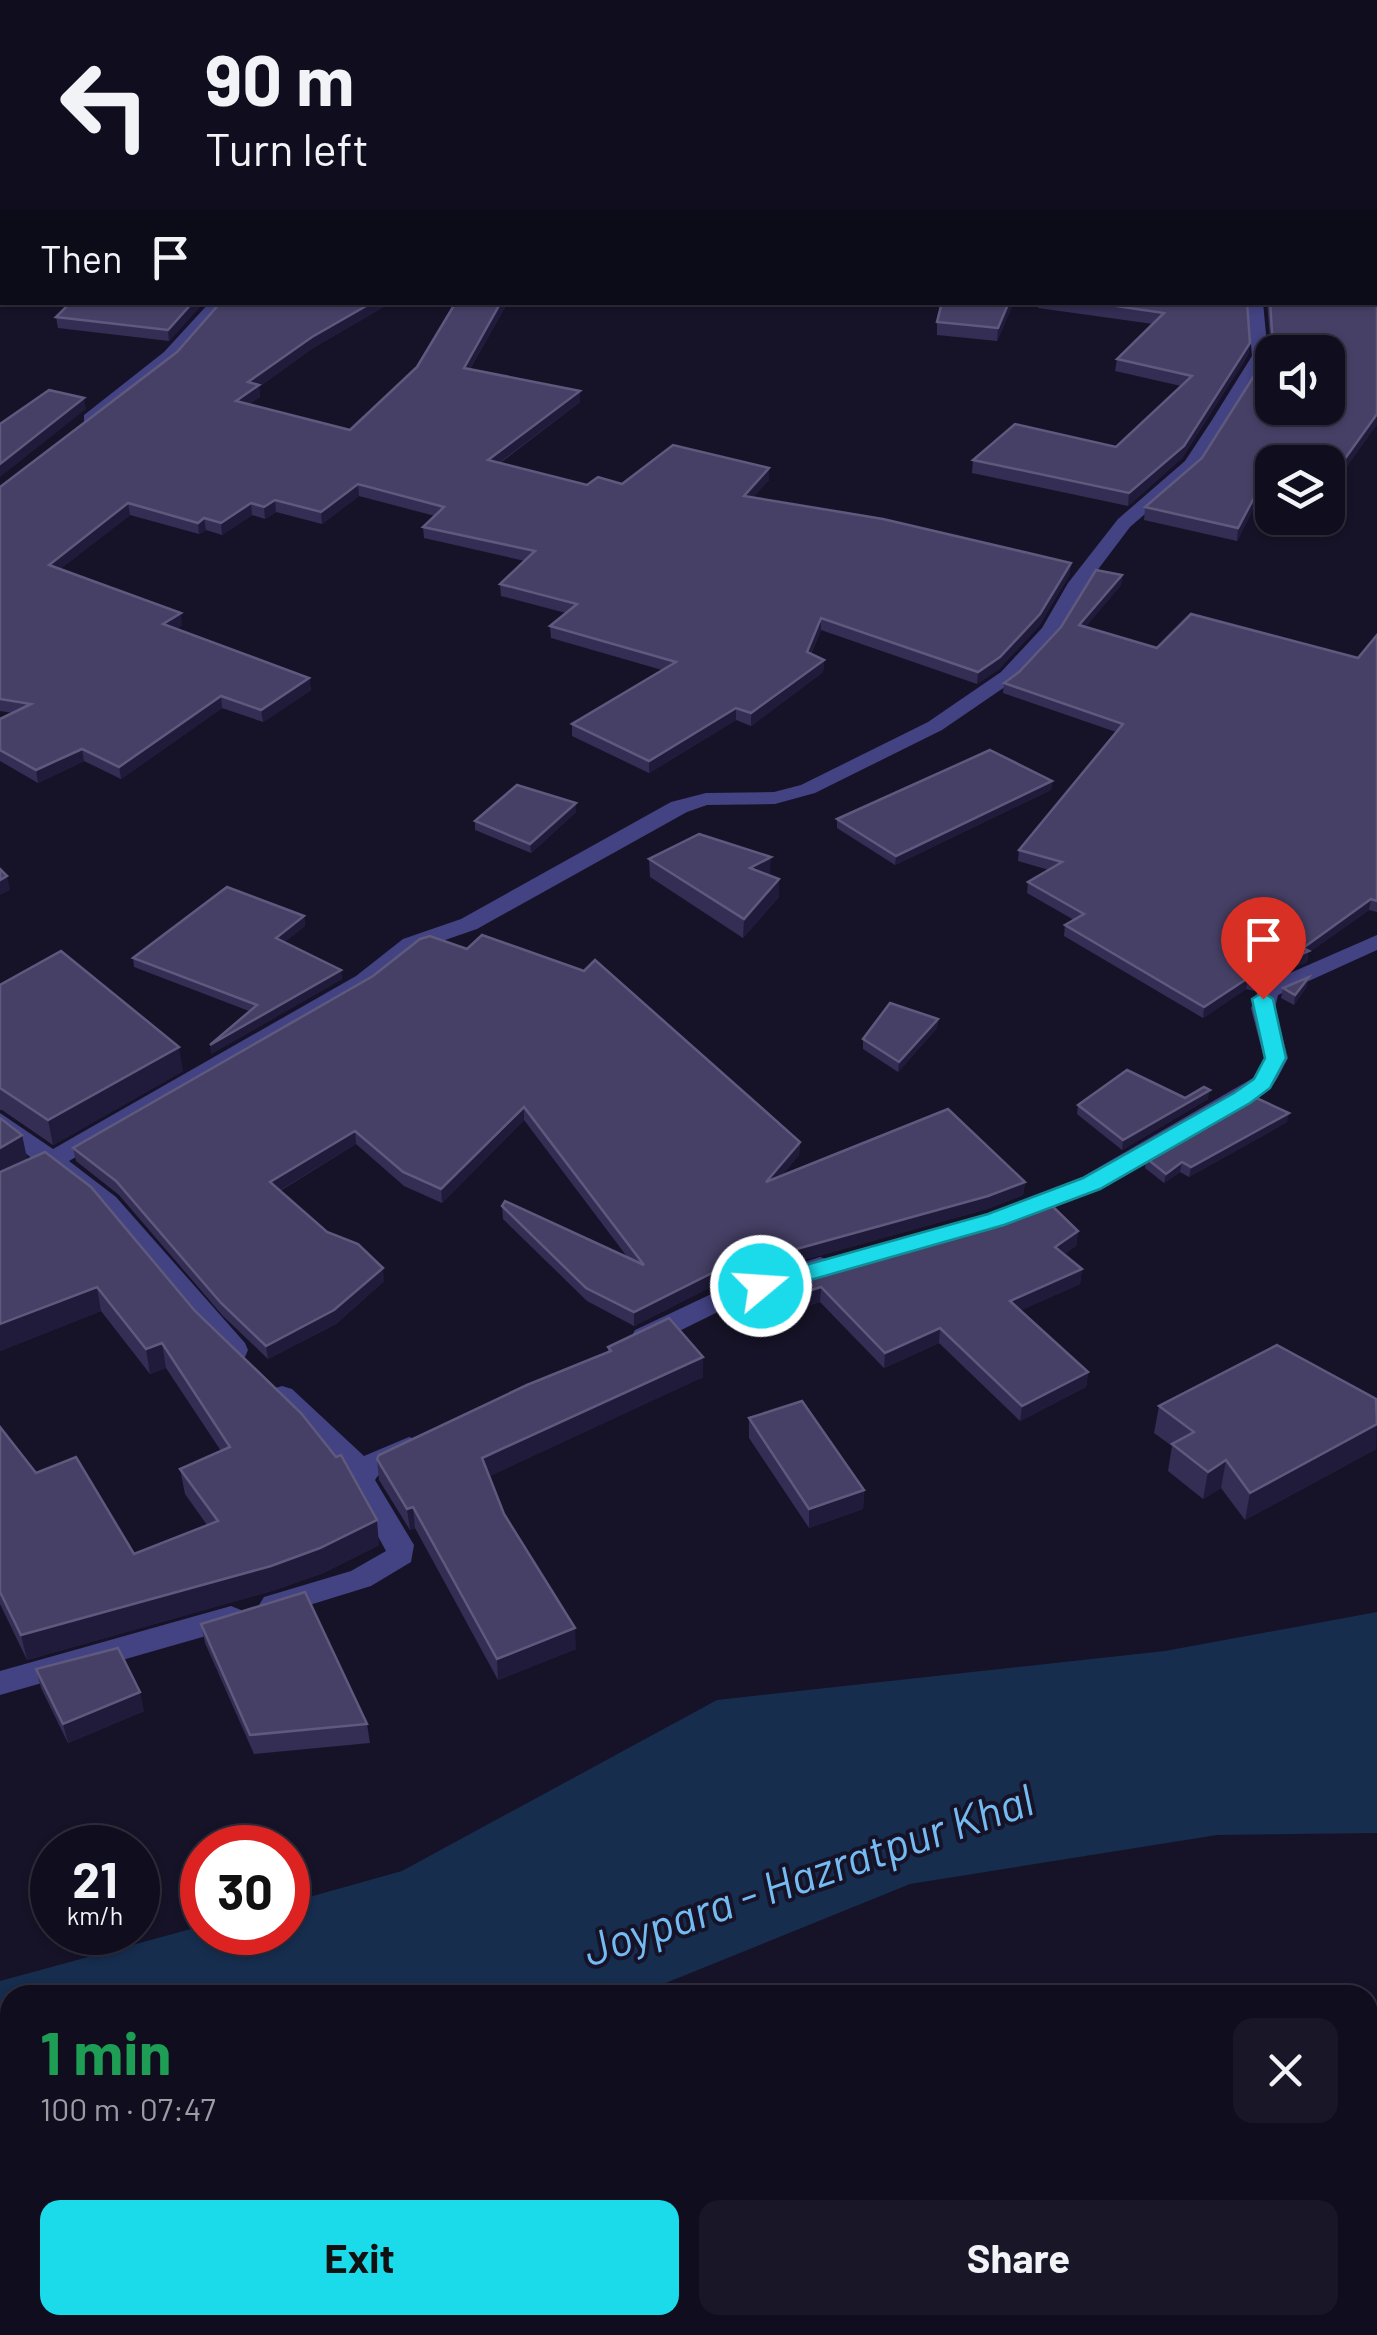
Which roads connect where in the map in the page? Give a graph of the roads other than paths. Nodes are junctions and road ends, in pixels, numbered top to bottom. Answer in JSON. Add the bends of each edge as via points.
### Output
{"nodes":[{"id":1,"x":216,"y":305,"type":"edge"},
{"id":2,"x":1255,"y":305,"type":"edge"},
{"id":3,"x":77,"y":430,"type":"edge"},
{"id":4,"x":1377,"y":942,"type":"edge"},
{"id":5,"x":0,"y":1122,"type":"edge"},
{"id":6,"x":52,"y":1160,"type":"junction"},
{"id":7,"x":0,"y":1190,"type":"edge"},
{"id":8,"x":996,"y":1220,"type":"edge"},
{"id":9,"x":855,"y":1257,"type":"edge"},
{"id":10,"x":611,"y":1352,"type":"edge"},
{"id":11,"x":438,"y":1434,"type":"edge"},
{"id":12,"x":363,"y":1472,"type":"junction"},
{"id":13,"x":0,"y":1683,"type":"edge"}],
"edges":[{"from":1,"to":3,"type":"street","via":[[170,356]]},
{"from":2,"to":6,"type":"street","via":[[1260,356],[1221,420],[1191,464],[1124,523],[1050,631],[1008,676],[934,726],[808,789],[679,807],[469,924],[411,944],[364,981]]},
{"from":4,"to":8,"type":"street","via":[[1268,991],[1263,1008],[1276,1058],[1262,1083],[1242,1098],[1092,1183]]},
{"from":5,"to":6,"type":"street"},
{"from":6,"to":7,"type":"street"},
{"from":6,"to":12,"type":"street","via":[[108,1203],[211,1326]]},
{"from":9,"to":10,"type":"street","via":[[731,1295]]},
{"from":11,"to":12,"type":"street"},
{"from":12,"to":13,"type":"street","via":[[361,1480],[400,1545],[396,1561],[267,1607]]}]}
